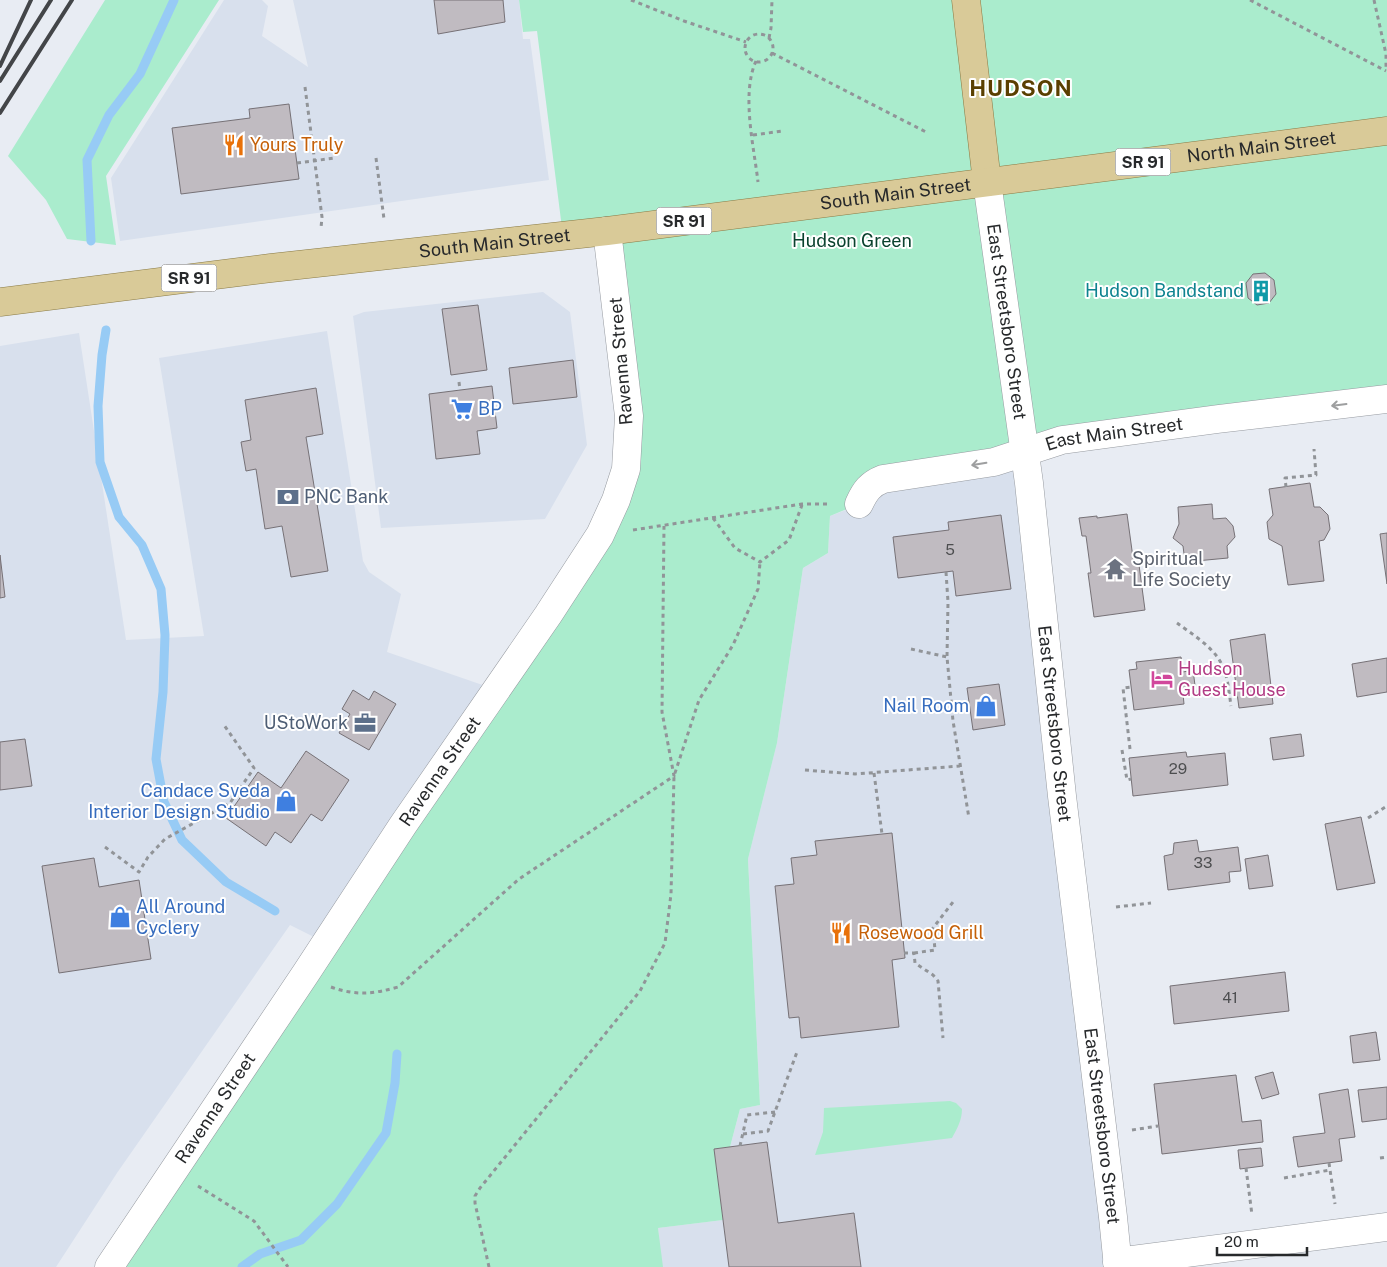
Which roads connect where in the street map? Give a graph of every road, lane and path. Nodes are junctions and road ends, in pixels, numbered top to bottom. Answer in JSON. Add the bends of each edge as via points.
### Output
{"nodes":[{"id":1,"x":632,"y":0,"type":"edge"},
{"id":2,"x":772,"y":0,"type":"edge"},
{"id":3,"x":966,"y":0,"type":"edge"},
{"id":4,"x":1250,"y":0,"type":"edge"},
{"id":5,"x":1374,"y":0,"type":"edge"},
{"id":6,"x":769,"y":38,"type":"junction"},
{"id":7,"x":746,"y":42,"type":"junction"},
{"id":8,"x":772,"y":53,"type":"junction"},
{"id":9,"x":756,"y":62,"type":"junction"},
{"id":10,"x":1386,"y":71,"type":"edge"},
{"id":11,"x":305,"y":87,"type":"dead end"},
{"id":12,"x":783,"y":131,"type":"dead end"},
{"id":13,"x":1387,"y":131,"type":"edge"},
{"id":14,"x":926,"y":132,"type":"dead end"},
{"id":15,"x":753,"y":135,"type":"junction"},
{"id":16,"x":335,"y":158,"type":"dead end"},
{"id":17,"x":376,"y":158,"type":"dead end"},
{"id":18,"x":315,"y":161,"type":"junction"},
{"id":19,"x":297,"y":164,"type":"dead end"},
{"id":20,"x":987,"y":182,"type":"junction"},
{"id":21,"x":762,"y":211,"type":"junction"},
{"id":22,"x":384,"y":219,"type":"dead end"},
{"id":23,"x":321,"y":228,"type":"dead end"},
{"id":24,"x":607,"y":231,"type":"junction"},
{"id":25,"x":0,"y":302,"type":"edge"},
{"id":26,"x":459,"y":382,"type":"dead end"},
{"id":27,"x":460,"y":390,"type":"dead end"},
{"id":28,"x":1387,"y":399,"type":"edge"},
{"id":29,"x":1314,"y":449,"type":"dead end"},
{"id":30,"x":1026,"y":451,"type":"junction"},
{"id":31,"x":1286,"y":486,"type":"dead end"},
{"id":32,"x":802,"y":504,"type":"junction"},
{"id":33,"x":859,"y":504,"type":"joint"},
{"id":34,"x":713,"y":518,"type":"junction"},
{"id":35,"x":664,"y":526,"type":"junction"},
{"id":36,"x":600,"y":535,"type":"junction"},
{"id":37,"x":760,"y":562,"type":"junction"},
{"id":38,"x":946,"y":572,"type":"dead end"},
{"id":39,"x":1177,"y":623,"type":"dead end"},
{"id":40,"x":912,"y":650,"type":"dead end"},
{"id":41,"x":947,"y":657,"type":"junction"},
{"id":42,"x":1131,"y":687,"type":"dead end"},
{"id":43,"x":1231,"y":706,"type":"dead end"},
{"id":44,"x":224,"y":725,"type":"dead end"},
{"id":45,"x":1130,"y":749,"type":"dead end"},
{"id":46,"x":1122,"y":750,"type":"dead end"},
{"id":47,"x":960,"y":766,"type":"junction"},
{"id":48,"x":806,"y":770,"type":"dead end"},
{"id":49,"x":874,"y":773,"type":"junction"},
{"id":50,"x":674,"y":776,"type":"junction"},
{"id":51,"x":1131,"y":779,"type":"dead end"},
{"id":52,"x":1387,"y":806,"type":"edge"},
{"id":53,"x":969,"y":818,"type":"dead end"},
{"id":54,"x":1368,"y":818,"type":"dead end"},
{"id":55,"x":882,"y":834,"type":"dead end"},
{"id":56,"x":105,"y":846,"type":"dead end"},
{"id":57,"x":952,"y":902,"type":"dead end"},
{"id":58,"x":1151,"y":904,"type":"dead end"},
{"id":59,"x":1116,"y":907,"type":"dead end"},
{"id":60,"x":914,"y":953,"type":"junction"},
{"id":61,"x":904,"y":954,"type":"dead end"},
{"id":62,"x":306,"y":973,"type":"junction"},
{"id":63,"x":942,"y":1038,"type":"dead end"},
{"id":64,"x":797,"y":1052,"type":"dead end"},
{"id":65,"x":775,"y":1112,"type":"junction"},
{"id":66,"x":743,"y":1134,"type":"junction"},
{"id":67,"x":740,"y":1146,"type":"dead end"},
{"id":68,"x":1387,"y":1157,"type":"edge"},
{"id":69,"x":1380,"y":1158,"type":"dead end"},
{"id":70,"x":1329,"y":1163,"type":"dead end"},
{"id":71,"x":1246,"y":1168,"type":"dead end"},
{"id":72,"x":1330,"y":1170,"type":"junction"},
{"id":73,"x":1284,"y":1178,"type":"dead end"},
{"id":74,"x":254,"y":1221,"type":"dead end"},
{"id":75,"x":1387,"y":1227,"type":"edge"},
{"id":76,"x":1340,"y":1233,"type":"junction"},
{"id":77,"x":1255,"y":1244,"type":"junction"},
{"id":78,"x":1118,"y":1264,"type":"edge"},
{"id":79,"x":110,"y":1267,"type":"edge"},
{"id":80,"x":288,"y":1267,"type":"edge"},
{"id":81,"x":489,"y":1267,"type":"edge"}],
"edges":[{"from":1,"to":7,"type":"path"},
{"from":2,"to":6,"type":"path"},
{"from":3,"to":20,"type":"main road"},
{"from":4,"to":10,"type":"path"},
{"from":5,"to":10,"type":"path","via":[[1386,54]]},
{"from":6,"to":7,"type":"path","via":[[757,34]]},
{"from":6,"to":8,"type":"path","via":[[773,45]]},
{"from":7,"to":9,"type":"path","via":[[748,56]]},
{"from":8,"to":9,"type":"path","via":[[768,59]]},
{"from":8,"to":14,"type":"path"},
{"from":9,"to":15,"type":"path","via":[[750,89]]},
{"from":11,"to":18,"type":"path"},
{"from":12,"to":15,"type":"path"},
{"from":13,"to":20,"type":"main road","name":"North Main Street","number":"SR 91"},
{"from":15,"to":21,"type":"path"},
{"from":16,"to":18,"type":"path"},
{"from":17,"to":22,"type":"path"},
{"from":18,"to":19,"type":"path"},
{"from":18,"to":23,"type":"path"},
{"from":20,"to":21,"type":"main road","name":"South Main Street","number":"SR 91"},
{"from":20,"to":30,"type":"street","name":"East Streetsboro Street"},
{"from":21,"to":24,"type":"main road","name":"South Main Street","number":"SR 91"},
{"from":24,"to":25,"type":"main road","name":"South Main Street","number":"SR 91"},
{"from":24,"to":36,"type":"street","name":"Ravenna Street","via":[[629,416],[626,469]]},
{"from":26,"to":27,"type":"path"},
{"from":28,"to":30,"type":"street","name":"East Main Street","one_way":true,"via":[[1062,440]]},
{"from":29,"to":31,"type":"path","via":[[1316,475],[1285,478]]},
{"from":30,"to":33,"type":"street","name":"East Main Street","one_way":true,"via":[[994,462],[884,479],[872,483]]},
{"from":30,"to":78,"type":"street","name":"East Streetsboro Street","via":[[1061,786]]},
{"from":32,"to":33,"type":"path"},
{"from":32,"to":34,"type":"path"},
{"from":32,"to":37,"type":"path","via":[[789,540]]},
{"from":34,"to":35,"type":"path"},
{"from":34,"to":37,"type":"path","via":[[735,548]]},
{"from":35,"to":36,"type":"path"},
{"from":35,"to":50,"type":"path","via":[[662,712]]},
{"from":36,"to":62,"type":"street","name":"Ravenna Street"},
{"from":37,"to":50,"type":"path","via":[[758,589],[733,645],[699,700]]},
{"from":38,"to":41,"type":"path"},
{"from":39,"to":43,"type":"path","via":[[1209,648],[1221,663]]},
{"from":40,"to":41,"type":"path"},
{"from":41,"to":47,"type":"path"},
{"from":42,"to":45,"type":"path","via":[[1123,688]]},
{"from":44,"to":56,"type":"path","via":[[254,768],[230,804],[165,839],[139,872]]},
{"from":46,"to":51,"type":"path","via":[[1127,780]]},
{"from":47,"to":49,"type":"path"},
{"from":47,"to":53,"type":"path"},
{"from":48,"to":49,"type":"path"},
{"from":49,"to":55,"type":"path"},
{"from":50,"to":62,"type":"path","via":[[519,878],[398,987],[375,993],[348,993],[322,985]]},
{"from":50,"to":81,"type":"path","via":[[671,894],[665,943],[640,991],[475,1196]]},
{"from":52,"to":54,"type":"path"},
{"from":57,"to":60,"type":"path","via":[[933,928],[935,950]]},
{"from":58,"to":59,"type":"path"},
{"from":60,"to":61,"type":"path"},
{"from":60,"to":63,"type":"path","via":[[915,963],[938,981]]},
{"from":62,"to":79,"type":"street","name":"Ravenna Street"},
{"from":64,"to":65,"type":"path"},
{"from":65,"to":66,"type":"path","via":[[768,1130]]},
{"from":65,"to":66,"type":"path","via":[[747,1115]]},
{"from":66,"to":67,"type":"path"},
{"from":68,"to":69,"type":"path"},
{"from":70,"to":72,"type":"path"},
{"from":71,"to":77,"type":"path"},
{"from":72,"to":73,"type":"path"},
{"from":72,"to":76,"type":"path"},
{"from":74,"to":80,"type":"path"},
{"from":75,"to":76,"type":"street"},
{"from":76,"to":77,"type":"street"},
{"from":77,"to":78,"type":"street"}]}
